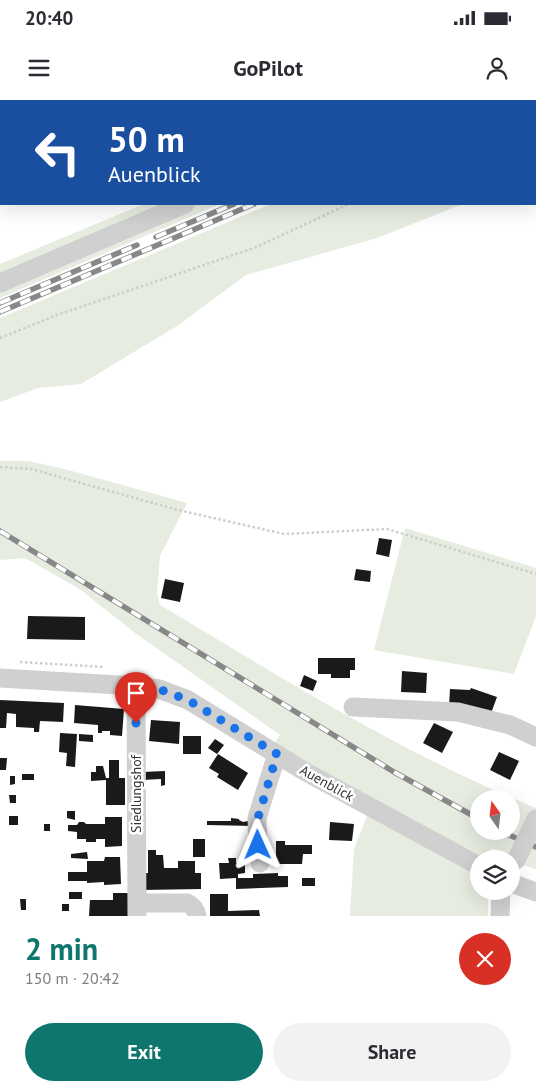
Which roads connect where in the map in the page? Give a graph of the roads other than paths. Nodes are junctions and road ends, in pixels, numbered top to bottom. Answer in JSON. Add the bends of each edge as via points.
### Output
{"nodes":[{"id":1,"x":183,"y":205,"type":"edge"},
{"id":2,"x":0,"y":283,"type":"edge"},
{"id":3,"x":0,"y":678,"type":"edge"},
{"id":4,"x":136,"y":686,"type":"junction"},
{"id":5,"x":353,"y":707,"type":"dead end"},
{"id":6,"x":536,"y":737,"type":"edge"},
{"id":7,"x":277,"y":754,"type":"junction"},
{"id":8,"x":536,"y":819,"type":"edge"},
{"id":9,"x":520,"y":852,"type":"edge"},
{"id":10,"x":470,"y":861,"type":"edge"},
{"id":11,"x":260,"y":863,"type":"dead end"},
{"id":12,"x":520,"y":886,"type":"edge"},
{"id":13,"x":536,"y":892,"type":"edge"},
{"id":14,"x":501,"y":900,"type":"edge"},
{"id":15,"x":137,"y":909,"type":"edge"},
{"id":16,"x":198,"y":916,"type":"edge"},
{"id":17,"x":500,"y":916,"type":"edge"}],
"edges":[{"from":1,"to":2,"type":"street"},
{"from":3,"to":4,"type":"street","name":"Auenblick"},
{"from":4,"to":7,"type":"street","name":"Auenblick","via":[[159,689],[188,700]]},
{"from":4,"to":15,"type":"street","name":"Siedlungshof"},
{"from":5,"to":6,"type":"street","via":[[458,712],[510,725]]},
{"from":7,"to":10,"type":"street","name":"Auenblick"},
{"from":7,"to":11,"type":"street","via":[[258,818]]},
{"from":8,"to":9,"type":"street","bridge":true},
{"from":12,"to":13,"type":"street"},
{"from":14,"to":17,"type":"street"},
{"from":15,"to":16,"type":"street","name":"Siedlungshof","via":[[187,903],[197,910]]}]}
